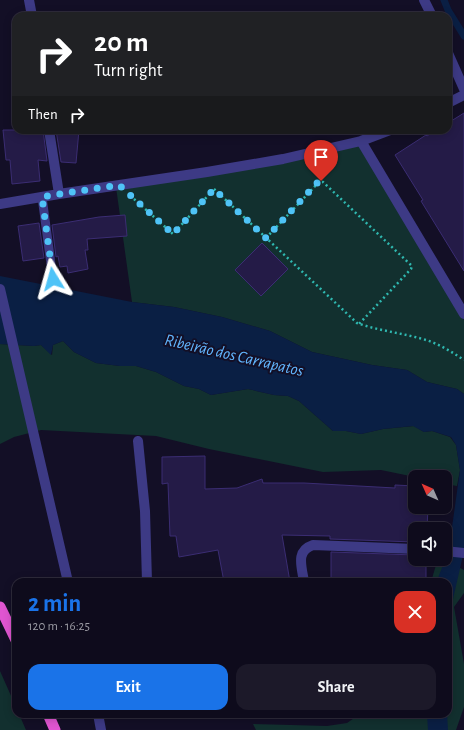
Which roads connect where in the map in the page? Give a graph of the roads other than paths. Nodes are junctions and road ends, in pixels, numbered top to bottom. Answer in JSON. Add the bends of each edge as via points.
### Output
{"nodes":[{"id":1,"x":29,"y":0,"type":"edge"},
{"id":2,"x":424,"y":0,"type":"edge"},
{"id":3,"x":31,"y":12,"type":"edge"},
{"id":4,"x":430,"y":12,"type":"edge"},
{"id":5,"x":452,"y":62,"type":"edge"},
{"id":6,"x":464,"y":89,"type":"edge"},
{"id":7,"x":464,"y":95,"type":"edge"},
{"id":8,"x":452,"y":101,"type":"edge"},
{"id":9,"x":51,"y":134,"type":"edge"},
{"id":10,"x":379,"y":134,"type":"edge"},
{"id":11,"x":361,"y":141,"type":"junction"},
{"id":12,"x":59,"y":194,"type":"junction"},
{"id":13,"x":42,"y":197,"type":"junction"},
{"id":14,"x":0,"y":204,"type":"edge"},
{"id":15,"x":53,"y":279,"type":"dead end"},
{"id":16,"x":0,"y":289,"type":"edge"},
{"id":17,"x":464,"y":314,"type":"edge"},
{"id":18,"x":138,"y":441,"type":"dead end"},
{"id":19,"x":408,"y":549,"type":"edge"},
{"id":20,"x":452,"y":552,"type":"edge"},
{"id":21,"x":464,"y":553,"type":"edge"},
{"id":22,"x":67,"y":578,"type":"edge"},
{"id":23,"x":147,"y":578,"type":"edge"},
{"id":24,"x":303,"y":578,"type":"edge"},
{"id":25,"x":0,"y":606,"type":"edge"},
{"id":26,"x":12,"y":632,"type":"edge"},
{"id":27,"x":50,"y":718,"type":"edge"},
{"id":28,"x":99,"y":718,"type":"edge"},
{"id":29,"x":55,"y":730,"type":"edge"},
{"id":30,"x":101,"y":730,"type":"edge"}],
"edges":[{"from":1,"to":3,"type":"street"},
{"from":2,"to":4,"type":"street"},
{"from":5,"to":6,"type":"street"},
{"from":7,"to":8,"type":"street"},
{"from":9,"to":12,"type":"street"},
{"from":10,"to":11,"type":"street"},
{"from":11,"to":12,"type":"street","via":[[283,159]]},
{"from":11,"to":17,"type":"street"},
{"from":12,"to":13,"type":"street"},
{"from":13,"to":14,"type":"street"},
{"from":13,"to":15,"type":"lane"},
{"from":16,"to":22,"type":"street"},
{"from":18,"to":23,"type":"street","via":[[145,511]]},
{"from":19,"to":24,"type":"street","via":[[313,545],[306,547],[302,553]]},
{"from":20,"to":21,"type":"street"},
{"from":25,"to":26,"type":"highway"},
{"from":27,"to":29,"type":"highway"},
{"from":28,"to":30,"type":"street"}]}
